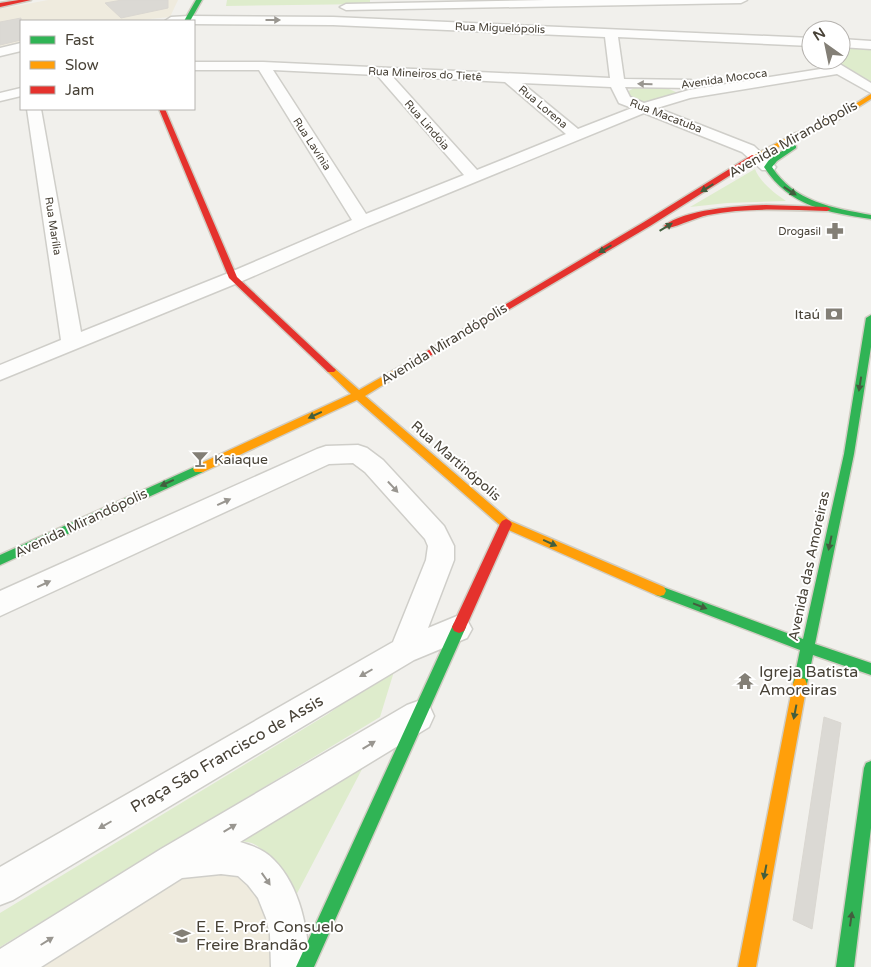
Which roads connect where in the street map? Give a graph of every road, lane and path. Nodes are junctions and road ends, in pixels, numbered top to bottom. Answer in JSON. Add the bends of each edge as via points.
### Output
{"nodes":[{"id":1,"x":28,"y":0,"type":"edge"},
{"id":2,"x":199,"y":0,"type":"edge"},
{"id":3,"x":741,"y":0,"type":"edge"},
{"id":4,"x":6,"y":2,"type":"edge"},
{"id":5,"x":492,"y":2,"type":"edge"},
{"id":6,"x":334,"y":7,"type":"dead end"},
{"id":7,"x":190,"y":18,"type":"edge"},
{"id":8,"x":177,"y":20,"type":"edge"},
{"id":9,"x":294,"y":20,"type":"junction"},
{"id":10,"x":491,"y":28,"type":"junction"},
{"id":11,"x":611,"y":33,"type":"junction"},
{"id":12,"x":792,"y":41,"type":"junction"},
{"id":13,"x":801,"y":41,"type":"edge"},
{"id":14,"x":851,"y":44,"type":"edge"},
{"id":15,"x":871,"y":45,"type":"edge"},
{"id":16,"x":801,"y":46,"type":"edge"},
{"id":17,"x":20,"y":48,"type":"edge"},
{"id":18,"x":0,"y":52,"type":"edge"},
{"id":19,"x":195,"y":62,"type":"edge"},
{"id":20,"x":195,"y":66,"type":"edge"},
{"id":21,"x":232,"y":66,"type":"junction"},
{"id":22,"x":262,"y":66,"type":"junction"},
{"id":23,"x":801,"y":69,"type":"edge"},
{"id":24,"x":840,"y":70,"type":"edge"},
{"id":25,"x":381,"y":72,"type":"junction"},
{"id":26,"x":510,"y":79,"type":"junction"},
{"id":27,"x":618,"y":83,"type":"junction"},
{"id":28,"x":871,"y":88,"type":"edge"},
{"id":29,"x":685,"y":90,"type":"junction"},
{"id":30,"x":20,"y":92,"type":"edge"},
{"id":31,"x":871,"y":96,"type":"edge"},
{"id":32,"x":0,"y":97,"type":"edge"},
{"id":33,"x":644,"y":108,"type":"junction"},
{"id":34,"x":34,"y":110,"type":"edge"},
{"id":35,"x":162,"y":110,"type":"edge"},
{"id":36,"x":577,"y":136,"type":"junction"},
{"id":37,"x":763,"y":162,"type":"junction"},
{"id":38,"x":474,"y":177,"type":"junction"},
{"id":39,"x":827,"y":209,"type":"junction"},
{"id":40,"x":871,"y":218,"type":"edge"},
{"id":41,"x":362,"y":222,"type":"junction"},
{"id":42,"x":662,"y":230,"type":"dead end"},
{"id":43,"x":233,"y":278,"type":"junction"},
{"id":44,"x":871,"y":318,"type":"edge"},
{"id":45,"x":72,"y":343,"type":"junction"},
{"id":46,"x":0,"y":373,"type":"edge"},
{"id":47,"x":359,"y":395,"type":"junction"},
{"id":48,"x":506,"y":524,"type":"junction"},
{"id":49,"x":0,"y":560,"type":"edge"},
{"id":50,"x":0,"y":604,"type":"edge"},
{"id":51,"x":457,"y":629,"type":"junction"},
{"id":52,"x":807,"y":647,"type":"junction"},
{"id":53,"x":404,"y":651,"type":"junction"},
{"id":54,"x":871,"y":669,"type":"edge"},
{"id":55,"x":418,"y":716,"type":"junction"},
{"id":56,"x":871,"y":768,"type":"edge"},
{"id":57,"x":174,"y":862,"type":"junction"},
{"id":58,"x":0,"y":886,"type":"edge"},
{"id":59,"x":6,"y":967,"type":"edge"},
{"id":60,"x":290,"y":967,"type":"edge"},
{"id":61,"x":305,"y":967,"type":"edge"},
{"id":62,"x":747,"y":967,"type":"edge"},
{"id":63,"x":844,"y":967,"type":"edge"}],
"edges":[{"from":1,"to":4,"type":"main road"},
{"from":2,"to":7,"type":"main road"},
{"from":3,"to":5,"type":"street"},
{"from":5,"to":6,"type":"street"},
{"from":5,"to":10,"type":"street"},
{"from":7,"to":8,"type":"street"},
{"from":7,"to":9,"type":"street","name":"Rua Miguelópolis","one_way":true},
{"from":7,"to":9,"type":"street","via":[[285,8],[295,15]]},
{"from":9,"to":10,"type":"street","name":"Rua Miguelópolis"},
{"from":10,"to":11,"type":"street","name":"Rua Miguelópolis"},
{"from":11,"to":12,"type":"street","name":"Rua Miguelópolis"},
{"from":11,"to":27,"type":"street","name":"Rua Macatuba"},
{"from":12,"to":13,"type":"street","name":"Rua Miguelópolis"},
{"from":12,"to":16,"type":"street"},
{"from":14,"to":15,"type":"street"},
{"from":17,"to":18,"type":"street"},
{"from":19,"to":21,"type":"street","name":"Rua Mineiros do Tietê"},
{"from":20,"to":21,"type":"street","name":"Rua Mineiros do Tietê"},
{"from":21,"to":22,"type":"street","name":"Rua Mineiros do Tietê"},
{"from":22,"to":25,"type":"street","name":"Rua Mineiros do Tietê"},
{"from":22,"to":41,"type":"street","name":"Rua Lavínia"},
{"from":23,"to":29,"type":"street","name":"Avenida Mococa"},
{"from":24,"to":28,"type":"street"},
{"from":25,"to":26,"type":"street","name":"Rua Mineiros do Tietê"},
{"from":25,"to":38,"type":"street","name":"Rua Lindóia"},
{"from":26,"to":27,"type":"street","name":"Rua Mineiros do Tietê"},
{"from":26,"to":36,"type":"street","name":"Rua Lorena"},
{"from":29,"to":27,"type":"street","name":"Avenida Mococa","one_way":true},
{"from":27,"to":33,"type":"street","name":"Rua Macatuba","via":[[624,100]]},
{"from":29,"to":33,"type":"street","name":"Avenida Mococa"},
{"from":30,"to":32,"type":"street"},
{"from":31,"to":37,"type":"main road","name":"Avenida Mirandópolis","via":[[837,118],[796,135]]},
{"from":33,"to":36,"type":"street","name":"Avenida Mococa"},
{"from":33,"to":37,"type":"street","name":"Rua Macatuba","via":[[726,139],[752,151]]},
{"from":34,"to":45,"type":"street","name":"Rua Marília"},
{"from":35,"to":43,"type":"main road","name":"Rua Martinópolis"},
{"from":36,"to":38,"type":"street","name":"Avenida Mococa"},
{"from":37,"to":39,"type":"main road","one_way":true,"via":[[773,179],[787,190]]},
{"from":37,"to":47,"type":"main road","name":"Avenida Mirandópolis","one_way":true,"via":[[639,230]]},
{"from":38,"to":41,"type":"street","name":"Avenida Mococa"},
{"from":39,"to":40,"type":"main road"},
{"from":42,"to":39,"type":"main road","one_way":true,"via":[[691,216],[728,208]]},
{"from":41,"to":43,"type":"street","name":"Avenida Mococa"},
{"from":43,"to":45,"type":"street","name":"Avenida Mococa"},
{"from":43,"to":47,"type":"main road","name":"Rua Martinópolis"},
{"from":44,"to":52,"type":"main road","name":"Avenida das Amoreiras","one_way":true,"via":[[849,454]]},
{"from":45,"to":46,"type":"street","name":"Avenida Mococa"},
{"from":47,"to":48,"type":"main road","name":"Rua Martinópolis"},
{"from":47,"to":49,"type":"main road","name":"Avenida Mirandópolis","one_way":true},
{"from":48,"to":51,"type":"main road"},
{"from":48,"to":52,"type":"main road","name":"Rua Martinópolis","one_way":true,"via":[[656,589]]},
{"from":50,"to":53,"type":"street","one_way":true,"via":[[326,455],[358,454],[374,466],[435,533],[441,546],[440,560]]},
{"from":51,"to":53,"type":"street","name":"Praça São Francisco de Assis"},
{"from":51,"to":55,"type":"main road"},
{"from":52,"to":54,"type":"main road","name":"Rua Martinópolis"},
{"from":52,"to":62,"type":"main road","name":"Avenida das Amoreiras","one_way":true},
{"from":53,"to":58,"type":"street","name":"Praça São Francisco de Assis","one_way":true},
{"from":57,"to":55,"type":"street","one_way":true},
{"from":55,"to":61,"type":"main road"},
{"from":63,"to":56,"type":"main road","one_way":true},
{"from":59,"to":57,"type":"street","one_way":true},
{"from":57,"to":60,"type":"street","one_way":true,"via":[[223,856],[235,857],[256,866],[269,882],[285,915]]}]}
